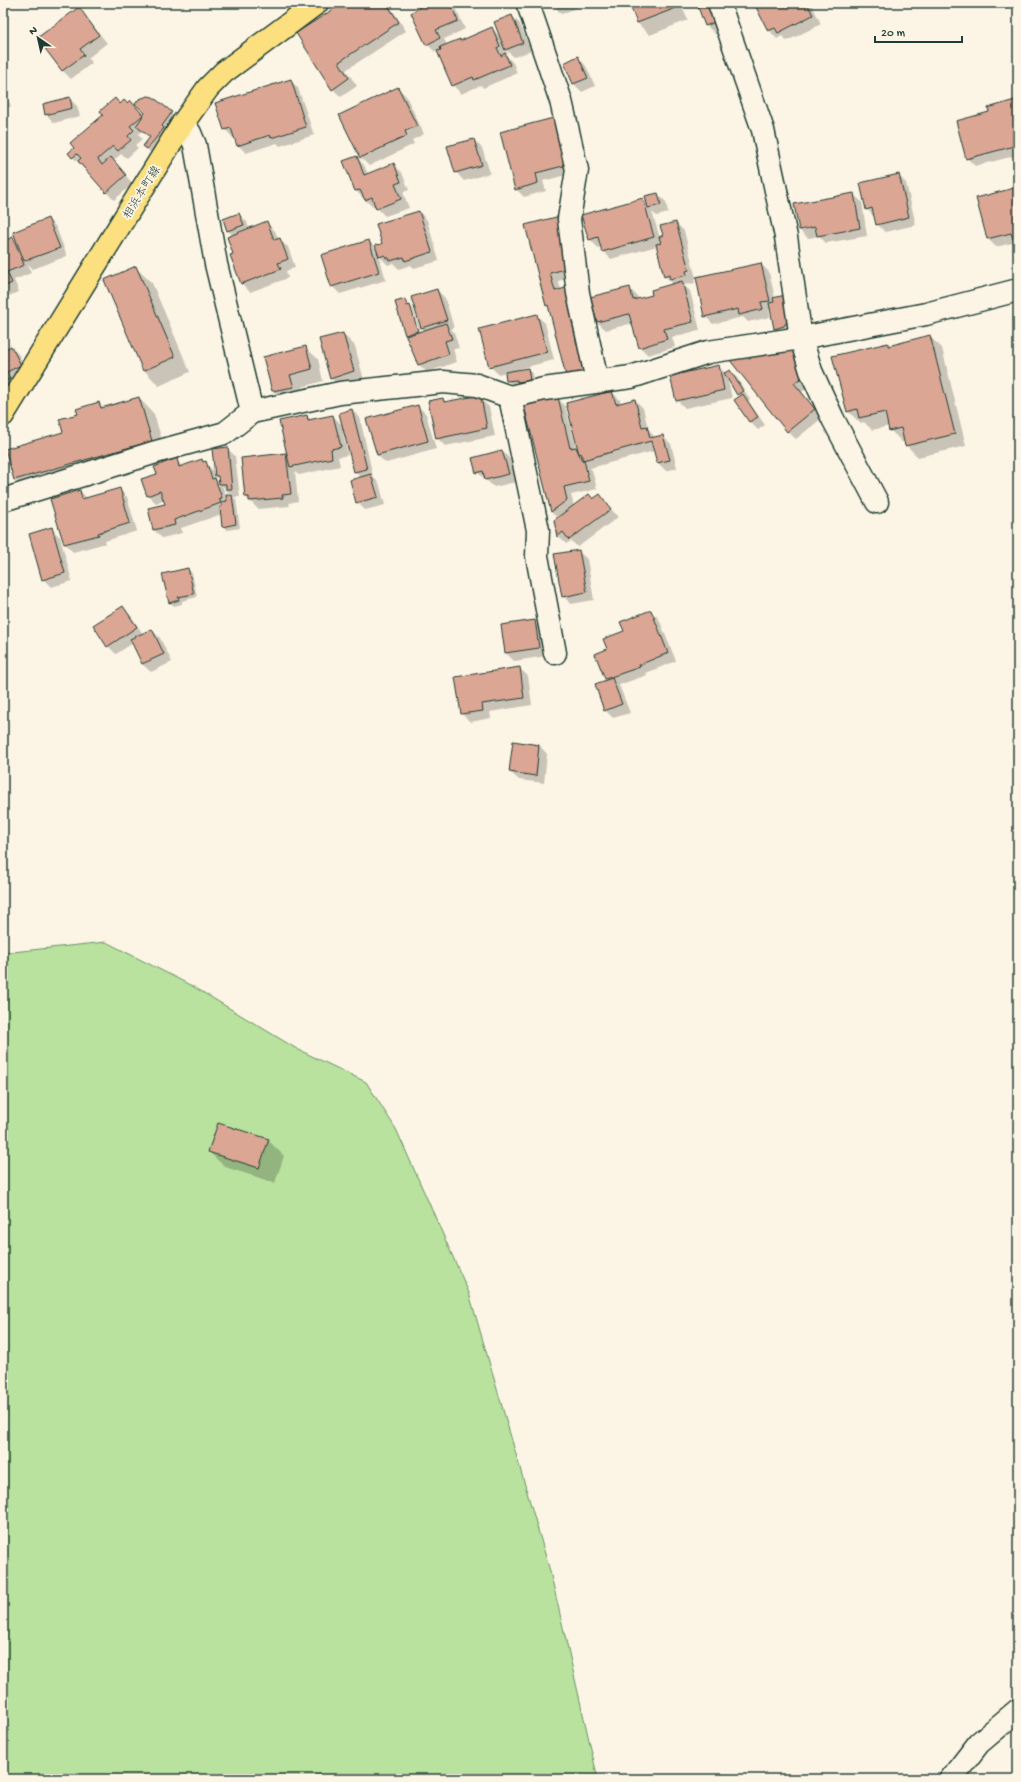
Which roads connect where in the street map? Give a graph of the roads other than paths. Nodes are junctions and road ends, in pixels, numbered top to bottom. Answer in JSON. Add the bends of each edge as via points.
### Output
{"nodes":[{"id":1,"x":317,"y":3,"type":"edge"},
{"id":2,"x":527,"y":3,"type":"edge"},
{"id":3,"x":719,"y":3,"type":"edge"},
{"id":4,"x":183,"y":123,"type":"junction"},
{"id":5,"x":1018,"y":290,"type":"edge"},
{"id":6,"x":801,"y":338,"type":"junction"},
{"id":7,"x":597,"y":381,"type":"junction"},
{"id":8,"x":510,"y":397,"type":"junction"},
{"id":9,"x":252,"y":412,"type":"junction"},
{"id":10,"x":3,"y":415,"type":"edge"},
{"id":11,"x":3,"y":500,"type":"edge"},
{"id":12,"x":877,"y":502,"type":"dead end"},
{"id":13,"x":555,"y":653,"type":"dead end"},
{"id":14,"x":1018,"y":1710,"type":"edge"},
{"id":15,"x":951,"y":1779,"type":"edge"}],
"edges":[{"from":1,"to":4,"type":"main road","name":"相浜本町線","via":[[224,72],[208,88]]},
{"from":2,"to":7,"type":"street","via":[[561,101],[577,170],[569,219],[578,293]]},
{"from":3,"to":6,"type":"street","via":[[763,130],[786,238]]},
{"from":4,"to":9,"type":"street","via":[[195,145],[216,264]]},
{"from":4,"to":10,"type":"main road","name":"相浜本町線"},
{"from":5,"to":6,"type":"street","via":[[926,314]]},
{"from":6,"to":7,"type":"street","via":[[708,352],[631,377]]},
{"from":6,"to":12,"type":"street","via":[[811,370],[833,419]]},
{"from":7,"to":8,"type":"street"},
{"from":8,"to":9,"type":"street","via":[[477,386],[443,382],[340,393]]},
{"from":8,"to":13,"type":"street","via":[[538,530],[537,556]]},
{"from":9,"to":11,"type":"street","via":[[225,433]]},
{"from":14,"to":15,"type":"street","via":[[979,1744]]}]}
